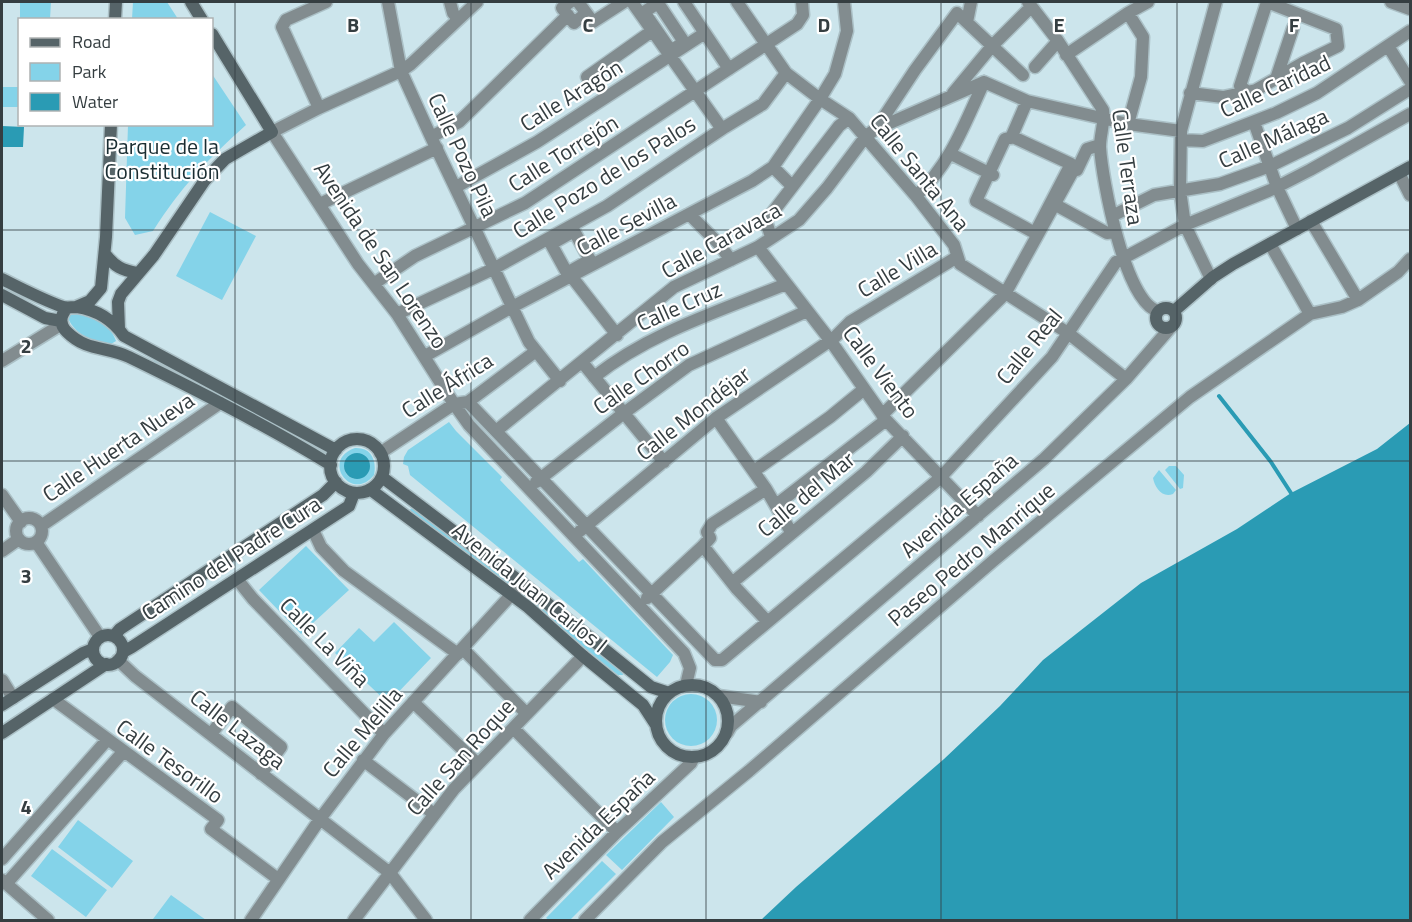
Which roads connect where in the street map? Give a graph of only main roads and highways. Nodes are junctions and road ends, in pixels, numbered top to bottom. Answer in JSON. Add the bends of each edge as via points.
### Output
{"nodes":[{"id":1,"x":116,"y":2,"type":"edge"},
{"id":2,"x":191,"y":2,"type":"edge"},
{"id":3,"x":115,"y":18,"type":"edge"},
{"id":4,"x":201,"y":18,"type":"edge"},
{"id":5,"x":213,"y":36,"type":"edge"},
{"id":6,"x":111,"y":126,"type":"edge"},
{"id":7,"x":1410,"y":167,"type":"edge"},
{"id":8,"x":105,"y":254,"type":"junction"},
{"id":9,"x":137,"y":273,"type":"junction"},
{"id":10,"x":2,"y":279,"type":"edge"},
{"id":11,"x":2,"y":295,"type":"edge"},
{"id":12,"x":72,"y":308,"type":"junction"},
{"id":13,"x":1174,"y":311,"type":"junction"},
{"id":14,"x":61,"y":323,"type":"junction"},
{"id":15,"x":122,"y":332,"type":"junction"},
{"id":16,"x":115,"y":351,"type":"junction"},
{"id":17,"x":336,"y":450,"type":"junction"},
{"id":18,"x":331,"y":465,"type":"junction"},
{"id":19,"x":382,"y":477,"type":"junction"},
{"id":20,"x":336,"y":482,"type":"junction"},
{"id":21,"x":371,"y":490,"type":"junction"},
{"id":22,"x":354,"y":493,"type":"junction"},
{"id":23,"x":114,"y":636,"type":"junction"},
{"id":24,"x":93,"y":649,"type":"junction"},
{"id":25,"x":116,"y":659,"type":"junction"},
{"id":26,"x":669,"y":693,"type":"junction"},
{"id":27,"x":2,"y":705,"type":"edge"},
{"id":28,"x":656,"y":725,"type":"junction"},
{"id":29,"x":2,"y":733,"type":"edge"}],
"edges":[{"from":1,"to":3,"type":"main road"},
{"from":2,"to":4,"type":"main road"},
{"from":5,"to":9,"type":"main road","name":"Avenida de San Lorenzo","via":[[272,132],[225,159],[214,170]]},
{"from":6,"to":8,"type":"main road"},
{"from":7,"to":13,"type":"main road","via":[[1211,279]]},
{"from":8,"to":9,"type":"main road","via":[[114,266]]},
{"from":8,"to":12,"type":"main road","via":[[101,288],[90,300]]},
{"from":9,"to":15,"type":"main road","via":[[118,302]]},
{"from":10,"to":12,"type":"main road"},
{"from":11,"to":14,"type":"main road"},
{"from":12,"to":14,"type":"main road","via":[[62,314]]},
{"from":12,"to":15,"type":"main road","via":[[100,314]]},
{"from":13,"to":13,"type":"main road","via":[[1176,320],[1171,327],[1157,324],[1158,311]]},
{"from":14,"to":16,"type":"main road","via":[[87,345]]},
{"from":15,"to":16,"type":"main road","via":[[124,342]]},
{"from":15,"to":17,"type":"main road"},
{"from":16,"to":18,"type":"main road","via":[[220,403]]},
{"from":17,"to":18,"type":"main road"},
{"from":17,"to":19,"type":"main road","via":[[359,440],[375,446],[384,460]]},
{"from":18,"to":20,"type":"main road"},
{"from":19,"to":21,"type":"main road"},
{"from":19,"to":26,"type":"main road","name":"Avenida Juan Carlos I","via":[[651,687]]},
{"from":20,"to":22,"type":"main road"},
{"from":20,"to":23,"type":"main road","name":"Camino del Padre Cura","via":[[323,495]]},
{"from":21,"to":22,"type":"main road"},
{"from":21,"to":28,"type":"main road","name":"Avenida Juan Carlos I","via":[[528,607],[643,705]]},
{"from":22,"to":25,"type":"main road","name":"Camino del Padre Cura","via":[[349,507]]},
{"from":23,"to":24,"type":"main road","via":[[100,637]]},
{"from":23,"to":25,"type":"main road","via":[[121,642]]},
{"from":24,"to":25,"type":"main road","via":[[95,657]]},
{"from":24,"to":27,"type":"main road"},
{"from":25,"to":29,"type":"main road","name":"Camino del Padre Cura"},
{"from":26,"to":28,"type":"main road","via":[[657,711]]},
{"from":26,"to":28,"type":"main road","via":[[686,685],[704,686],[719,696],[728,712],[727,733],[716,748],[693,757],[668,748]]}]}
